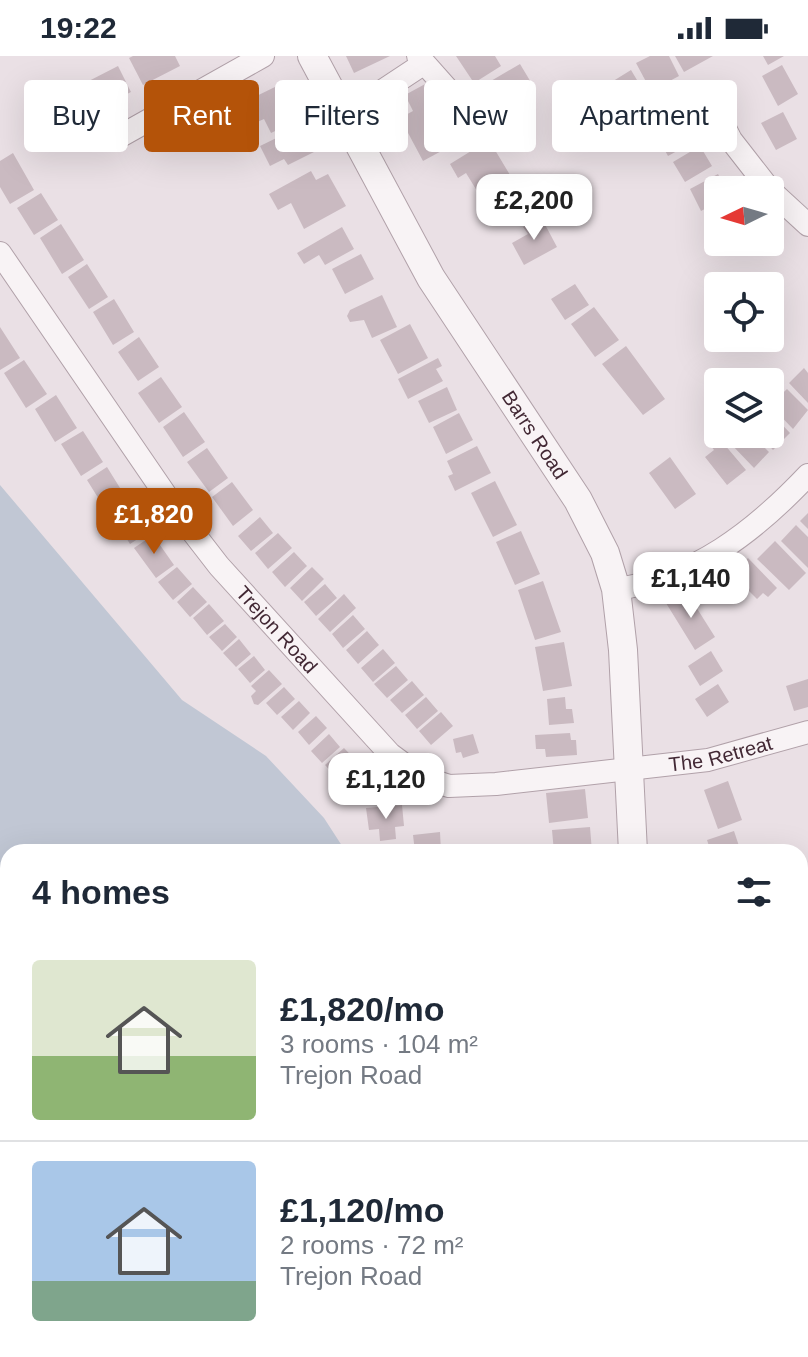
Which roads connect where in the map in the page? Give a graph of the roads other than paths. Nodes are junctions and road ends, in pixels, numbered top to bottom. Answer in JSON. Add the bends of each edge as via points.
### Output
{"nodes":[{"id":1,"x":263,"y":56,"type":"edge"},
{"id":2,"x":312,"y":56,"type":"edge"},
{"id":3,"x":421,"y":60,"type":"edge"},
{"id":4,"x":324,"y":80,"type":"edge"},
{"id":5,"x":394,"y":80,"type":"edge"},
{"id":6,"x":439,"y":80,"type":"edge"},
{"id":7,"x":128,"y":132,"type":"edge"},
{"id":8,"x":737,"y":148,"type":"edge"},
{"id":9,"x":362,"y":152,"type":"edge"},
{"id":10,"x":759,"y":176,"type":"edge"},
{"id":11,"x":784,"y":203,"type":"edge"},
{"id":12,"x":808,"y":225,"type":"edge"},
{"id":13,"x":0,"y":253,"type":"edge"},
{"id":14,"x":808,"y":475,"type":"edge"},
{"id":15,"x":616,"y":589,"type":"junction"},
{"id":16,"x":808,"y":732,"type":"edge"},
{"id":17,"x":630,"y":771,"type":"junction"},
{"id":18,"x":633,"y":844,"type":"edge"}],
"edges":[{"from":1,"to":7,"type":"street"},
{"from":2,"to":4,"type":"street","name":"Barrs Road"},
{"from":3,"to":5,"type":"street"},
{"from":3,"to":6,"type":"street"},
{"from":8,"to":10,"type":"street"},
{"from":9,"to":15,"type":"street","name":"Barrs Road","via":[[431,278],[578,500],[605,553]]},
{"from":11,"to":12,"type":"street"},
{"from":13,"to":17,"type":"street","name":"Trejon Road","via":[[203,545],[405,768],[449,786]]},
{"from":14,"to":15,"type":"street","via":[[745,535],[712,556],[648,585]]},
{"from":15,"to":17,"type":"street","name":"Barrs Road"},
{"from":16,"to":17,"type":"street","name":"The Retreat","via":[[708,760]]},
{"from":17,"to":18,"type":"street","name":"Barrs Road"}]}
